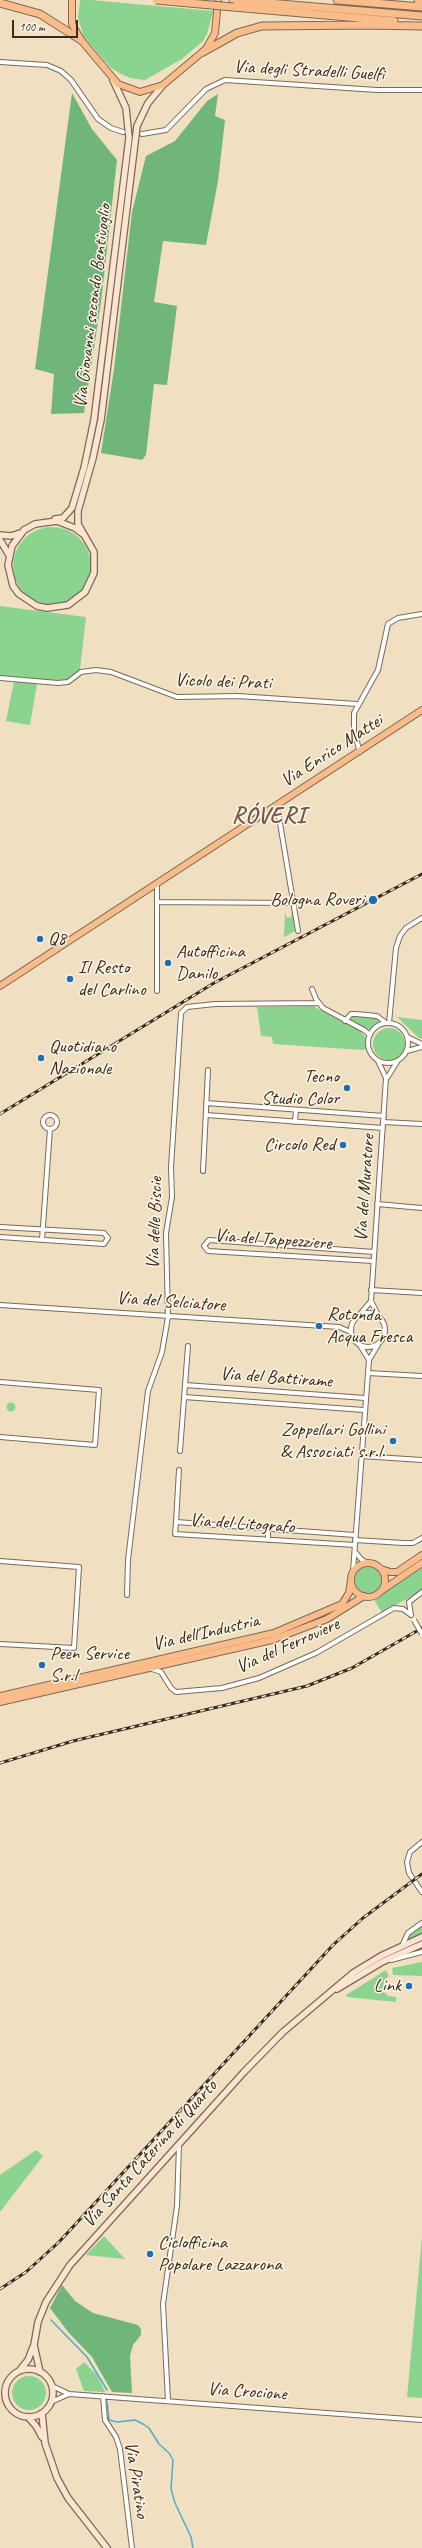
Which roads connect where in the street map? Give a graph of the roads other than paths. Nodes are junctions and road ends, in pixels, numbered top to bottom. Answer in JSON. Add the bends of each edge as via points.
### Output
{"nodes":[{"id":1,"x":72,"y":0,"type":"edge"},
{"id":2,"x":156,"y":0,"type":"edge"},
{"id":3,"x":218,"y":0,"type":"edge"},
{"id":4,"x":337,"y":0,"type":"edge"},
{"id":5,"x":418,"y":0,"type":"edge"},
{"id":6,"x":422,"y":0,"type":"edge"},
{"id":7,"x":0,"y":3,"type":"edge"},
{"id":8,"x":233,"y":3,"type":"edge"},
{"id":9,"x":422,"y":7,"type":"edge"},
{"id":10,"x":422,"y":16,"type":"edge"},
{"id":11,"x":422,"y":23,"type":"edge"},
{"id":12,"x":422,"y":26,"type":"edge"},
{"id":13,"x":81,"y":40,"type":"junction"},
{"id":14,"x":202,"y":52,"type":"junction"},
{"id":15,"x":0,"y":62,"type":"edge"},
{"id":16,"x":113,"y":80,"type":"junction"},
{"id":17,"x":163,"y":85,"type":"junction"},
{"id":18,"x":422,"y":90,"type":"edge"},
{"id":19,"x":123,"y":132,"type":"tunnel mouth"},
{"id":20,"x":142,"y":134,"type":"tunnel mouth"},
{"id":21,"x":47,"y":521,"type":"junction"},
{"id":22,"x":24,"y":530,"type":"junction"},
{"id":23,"x":83,"y":534,"type":"junction"},
{"id":24,"x":0,"y":535,"type":"edge"},
{"id":25,"x":0,"y":540,"type":"edge"},
{"id":26,"x":9,"y":555,"type":"junction"},
{"id":27,"x":422,"y":614,"type":"edge"},
{"id":28,"x":0,"y":678,"type":"edge"},
{"id":29,"x":357,"y":704,"type":"junction"},
{"id":30,"x":422,"y":710,"type":"edge"},
{"id":31,"x":360,"y":752,"type":"junction"},
{"id":32,"x":277,"y":805,"type":"junction"},
{"id":33,"x":157,"y":884,"type":"junction"},
{"id":34,"x":157,"y":902,"type":"junction"},
{"id":35,"x":293,"y":903,"type":"junction"},
{"id":36,"x":422,"y":918,"type":"edge"},
{"id":37,"x":298,"y":931,"type":"dead end"},
{"id":38,"x":0,"y":986,"type":"edge"},
{"id":39,"x":312,"y":989,"type":"dead end"},
{"id":40,"x":157,"y":991,"type":"dead end"},
{"id":41,"x":319,"y":1003,"type":"junction"},
{"id":42,"x":345,"y":1020,"type":"junction"},
{"id":43,"x":388,"y":1023,"type":"junction"},
{"id":44,"x":370,"y":1035,"type":"junction"},
{"id":45,"x":407,"y":1037,"type":"junction"},
{"id":46,"x":422,"y":1046,"type":"edge"},
{"id":47,"x":406,"y":1052,"type":"junction"},
{"id":48,"x":378,"y":1060,"type":"junction"},
{"id":49,"x":399,"y":1060,"type":"junction"},
{"id":50,"x":208,"y":1070,"type":"dead end"},
{"id":51,"x":386,"y":1078,"type":"junction"},
{"id":52,"x":206,"y":1103,"type":"junction"},
{"id":53,"x":296,"y":1110,"type":"junction"},
{"id":54,"x":206,"y":1115,"type":"junction"},
{"id":55,"x":384,"y":1116,"type":"junction"},
{"id":56,"x":295,"y":1122,"type":"junction"},
{"id":57,"x":383,"y":1122,"type":"junction"},
{"id":58,"x":422,"y":1124,"type":"edge"},
{"id":59,"x":383,"y":1128,"type":"junction"},
{"id":60,"x":50,"y":1129,"type":"dead end"},
{"id":61,"x":203,"y":1171,"type":"dead end"},
{"id":62,"x":377,"y":1204,"type":"junction"},
{"id":63,"x":422,"y":1208,"type":"edge"},
{"id":64,"x":0,"y":1227,"type":"edge"},
{"id":65,"x":42,"y":1229,"type":"junction"},
{"id":66,"x":0,"y":1237,"type":"edge"},
{"id":67,"x":42,"y":1240,"type":"junction"},
{"id":68,"x":290,"y":1246,"type":"junction"},
{"id":69,"x":374,"y":1252,"type":"junction"},
{"id":70,"x":288,"y":1256,"type":"junction"},
{"id":71,"x":373,"y":1261,"type":"junction"},
{"id":72,"x":371,"y":1290,"type":"junction"},
{"id":73,"x":422,"y":1294,"type":"edge"},
{"id":74,"x":371,"y":1301,"type":"junction"},
{"id":75,"x":0,"y":1305,"type":"edge"},
{"id":76,"x":360,"y":1315,"type":"junction"},
{"id":77,"x":378,"y":1315,"type":"junction"},
{"id":78,"x":168,"y":1316,"type":"junction"},
{"id":79,"x":352,"y":1323,"type":"junction"},
{"id":80,"x":340,"y":1327,"type":"junction"},
{"id":81,"x":351,"y":1332,"type":"junction"},
{"id":82,"x":378,"y":1345,"type":"junction"},
{"id":83,"x":188,"y":1346,"type":"dead end"},
{"id":84,"x":360,"y":1346,"type":"junction"},
{"id":85,"x":369,"y":1360,"type":"junction"},
{"id":86,"x":368,"y":1372,"type":"junction"},
{"id":87,"x":422,"y":1376,"type":"edge"},
{"id":88,"x":0,"y":1382,"type":"edge"},
{"id":89,"x":185,"y":1385,"type":"junction"},
{"id":90,"x":184,"y":1397,"type":"junction"},
{"id":91,"x":365,"y":1398,"type":"junction"},
{"id":92,"x":364,"y":1410,"type":"junction"},
{"id":93,"x":0,"y":1437,"type":"edge"},
{"id":94,"x":180,"y":1451,"type":"dead end"},
{"id":95,"x":361,"y":1456,"type":"junction"},
{"id":96,"x":422,"y":1460,"type":"edge"},
{"id":97,"x":179,"y":1470,"type":"dead end"},
{"id":98,"x":176,"y":1522,"type":"junction"},
{"id":99,"x":268,"y":1529,"type":"junction"},
{"id":100,"x":355,"y":1535,"type":"junction"},
{"id":101,"x":422,"y":1538,"type":"edge"},
{"id":102,"x":268,"y":1540,"type":"junction"},
{"id":103,"x":355,"y":1540,"type":"junction"},
{"id":104,"x":354,"y":1545,"type":"junction"},
{"id":105,"x":355,"y":1552,"type":"junction"},
{"id":106,"x":422,"y":1556,"type":"edge"},
{"id":107,"x":0,"y":1561,"type":"edge"},
{"id":108,"x":368,"y":1563,"type":"junction"},
{"id":109,"x":422,"y":1563,"type":"edge"},
{"id":110,"x":381,"y":1569,"type":"junction"},
{"id":111,"x":353,"y":1571,"type":"junction"},
{"id":112,"x":351,"y":1580,"type":"junction"},
{"id":113,"x":381,"y":1590,"type":"junction"},
{"id":114,"x":422,"y":1592,"type":"edge"},
{"id":115,"x":127,"y":1595,"type":"dead end"},
{"id":116,"x":364,"y":1596,"type":"junction"},
{"id":117,"x":411,"y":1615,"type":"junction"},
{"id":118,"x":422,"y":1634,"type":"edge"},
{"id":119,"x":0,"y":1644,"type":"edge"},
{"id":120,"x":149,"y":1669,"type":"junction"},
{"id":121,"x":0,"y":1696,"type":"edge"},
{"id":122,"x":0,"y":1702,"type":"edge"},
{"id":123,"x":422,"y":1842,"type":"edge"},
{"id":124,"x":422,"y":1892,"type":"edge"},
{"id":125,"x":422,"y":1922,"type":"edge"},
{"id":126,"x":422,"y":1937,"type":"edge"},
{"id":127,"x":422,"y":1944,"type":"edge"},
{"id":128,"x":402,"y":1946,"type":"junction"},
{"id":129,"x":422,"y":1952,"type":"edge"},
{"id":130,"x":382,"y":1962,"type":"junction"},
{"id":131,"x":317,"y":2003,"type":"junction"},
{"id":132,"x":179,"y":2144,"type":"junction"},
{"id":133,"x":34,"y":2345,"type":"junction"},
{"id":134,"x":19,"y":2371,"type":"junction"},
{"id":135,"x":40,"y":2372,"type":"junction"},
{"id":136,"x":6,"y":2384,"type":"junction"},
{"id":137,"x":52,"y":2386,"type":"junction"},
{"id":138,"x":0,"y":2387,"type":"edge"},
{"id":139,"x":69,"y":2394,"type":"junction"},
{"id":140,"x":103,"y":2396,"type":"junction"},
{"id":141,"x":0,"y":2399,"type":"edge"},
{"id":142,"x":168,"y":2401,"type":"junction"},
{"id":143,"x":6,"y":2402,"type":"junction"},
{"id":144,"x":51,"y":2402,"type":"junction"},
{"id":145,"x":42,"y":2413,"type":"junction"},
{"id":146,"x":28,"y":2417,"type":"junction"},
{"id":147,"x":422,"y":2420,"type":"edge"},
{"id":148,"x":45,"y":2443,"type":"junction"},
{"id":149,"x":107,"y":2548,"type":"edge"},
{"id":150,"x":132,"y":2548,"type":"edge"}],
"edges":[{"from":1,"to":13,"type":"main road","via":[[72,24]]},
{"from":2,"to":8,"type":"highway","bridge":true},
{"from":3,"to":14,"type":"main road","via":[[215,32]]},
{"from":4,"to":9,"type":"highway"},
{"from":5,"to":6,"type":"highway"},
{"from":7,"to":13,"type":"highway","via":[[40,14]]},
{"from":8,"to":10,"type":"highway"},
{"from":8,"to":11,"type":"highway"},
{"from":12,"to":14,"type":"highway","via":[[262,26],[237,33]]},
{"from":13,"to":16,"type":"main road"},
{"from":14,"to":17,"type":"main road"},
{"from":15,"to":19,"type":"street","via":[[47,66],[61,71],[71,80],[98,119]]},
{"from":16,"to":17,"type":"main road","via":[[123,88],[140,92]]},
{"from":16,"to":21,"type":"street","name":"Via Giovanni secondo Bentivoglio","via":[[126,108],[129,138],[94,420],[72,508],[63,518]]},
{"from":17,"to":23,"type":"street","name":"Via Giovanni secondo Bentivoglio","via":[[148,103],[137,126],[101,420],[94,458],[78,511],[78,524]]},
{"from":18,"to":20,"type":"street","name":"Via degli Stradelli Guelfi","via":[[377,90],[225,80],[206,89],[166,130]]},
{"from":21,"to":22,"type":"street"},
{"from":21,"to":23,"type":"street","via":[[66,523]]},
{"from":22,"to":24,"type":"street","via":[[15,535]]},
{"from":22,"to":26,"type":"street","via":[[14,542]]},
{"from":23,"to":26,"type":"street","via":[[94,552],[94,573],[85,592],[68,605],[47,608],[28,601],[19,594],[9,576]]},
{"from":25,"to":26,"type":"street"},
{"from":27,"to":29,"type":"street","via":[[398,618],[388,624],[378,670],[370,688]]},
{"from":28,"to":29,"type":"street","name":"Vicolo dei Prati","via":[[58,683],[68,682],[81,672],[96,670],[111,672],[177,696],[238,696]]},
{"from":29,"to":31,"type":"street","via":[[354,722]]},
{"from":30,"to":31,"type":"main road","name":"Via Enrico Mattei"},
{"from":31,"to":32,"type":"main road","name":"Via Enrico Mattei"},
{"from":32,"to":33,"type":"main road","name":"Via Enrico Mattei"},
{"from":32,"to":35,"type":"street"},
{"from":33,"to":34,"type":"street"},
{"from":33,"to":38,"type":"main road","name":"Via Enrico Mattei"},
{"from":34,"to":35,"type":"street"},
{"from":34,"to":40,"type":"street"},
{"from":35,"to":37,"type":"street"},
{"from":36,"to":43,"type":"street","via":[[406,928],[397,943]]},
{"from":39,"to":41,"type":"street"},
{"from":41,"to":42,"type":"street"},
{"from":41,"to":78,"type":"street","name":"Via delle Biscie","via":[[215,1004],[187,1007],[180,1013],[171,1162],[172,1197],[165,1247]]},
{"from":42,"to":43,"type":"street","via":[[351,1014],[356,1014],[377,1016]]},
{"from":42,"to":44,"type":"street"},
{"from":43,"to":44,"type":"street","via":[[376,1028]]},
{"from":43,"to":45,"type":"street","via":[[402,1029]]},
{"from":44,"to":48,"type":"street","via":[[369,1049]]},
{"from":45,"to":46,"type":"street"},
{"from":45,"to":47,"type":"street"},
{"from":46,"to":47,"type":"street"},
{"from":47,"to":49,"type":"street"},
{"from":48,"to":49,"type":"street","via":[[388,1063]]},
{"from":48,"to":51,"type":"street","name":"Via del Muratore"},
{"from":49,"to":51,"type":"street"},
{"from":50,"to":52,"type":"street"},
{"from":51,"to":55,"type":"street","name":"Via del Muratore"},
{"from":52,"to":53,"type":"street"},
{"from":52,"to":54,"type":"street"},
{"from":53,"to":55,"type":"street"},
{"from":53,"to":56,"type":"street"},
{"from":54,"to":56,"type":"street"},
{"from":54,"to":61,"type":"street"},
{"from":55,"to":57,"type":"street","name":"Via del Muratore"},
{"from":56,"to":59,"type":"street"},
{"from":57,"to":58,"type":"street"},
{"from":57,"to":59,"type":"street","name":"Via del Muratore"},
{"from":59,"to":62,"type":"street","name":"Via del Muratore"},
{"from":60,"to":65,"type":"street"},
{"from":62,"to":63,"type":"street"},
{"from":62,"to":69,"type":"street","name":"Via del Muratore"},
{"from":64,"to":65,"type":"street"},
{"from":65,"to":67,"type":"street"},
{"from":65,"to":67,"type":"street","via":[[104,1233],[108,1238],[104,1244]]},
{"from":66,"to":67,"type":"street"},
{"from":68,"to":69,"type":"street","name":"Via del Tappezziere"},
{"from":68,"to":70,"type":"street"},
{"from":68,"to":70,"type":"street","name":"Via del Tappezziere","via":[[209,1240],[204,1246],[208,1251]]},
{"from":69,"to":71,"type":"street","name":"Via del Muratore"},
{"from":70,"to":71,"type":"street","name":"Via del Tappezziere"},
{"from":71,"to":72,"type":"street","name":"Via del Muratore"},
{"from":72,"to":73,"type":"street"},
{"from":72,"to":74,"type":"street","name":"Via del Muratore"},
{"from":74,"to":76,"type":"street"},
{"from":74,"to":77,"type":"street","name":"Via del Muratore"},
{"from":75,"to":78,"type":"street","name":"Via del Selciatore"},
{"from":76,"to":77,"type":"street"},
{"from":76,"to":79,"type":"street"},
{"from":77,"to":82,"type":"street","via":[[386,1330]]},
{"from":78,"to":80,"type":"street","name":"Via del Selciatore"},
{"from":78,"to":115,"type":"street","name":"Via delle Biscie","via":[[162,1352],[148,1391],[128,1560]]},
{"from":79,"to":80,"type":"street","name":"Via del Selciatore"},
{"from":79,"to":81,"type":"street"},
{"from":80,"to":81,"type":"street","name":"Via del Selciatore"},
{"from":81,"to":84,"type":"street","via":[[355,1342]]},
{"from":82,"to":84,"type":"street","via":[[366,1348]]},
{"from":82,"to":85,"type":"street"},
{"from":83,"to":89,"type":"street"},
{"from":84,"to":85,"type":"street"},
{"from":85,"to":86,"type":"street"},
{"from":86,"to":87,"type":"street"},
{"from":86,"to":91,"type":"street"},
{"from":88,"to":93,"type":"street","via":[[99,1390],[95,1445]]},
{"from":89,"to":90,"type":"street"},
{"from":89,"to":91,"type":"street","name":"Via del Battirame"},
{"from":90,"to":92,"type":"street","name":"Via del Battirame"},
{"from":90,"to":94,"type":"street"},
{"from":91,"to":92,"type":"street"},
{"from":92,"to":95,"type":"street"},
{"from":95,"to":96,"type":"street"},
{"from":95,"to":100,"type":"street"},
{"from":97,"to":98,"type":"street"},
{"from":98,"to":99,"type":"street","name":"Via del Litografo"},
{"from":98,"to":102,"type":"street","name":"Via del Litografo","via":[[175,1534]]},
{"from":99,"to":100,"type":"street","name":"Via del Litografo"},
{"from":99,"to":102,"type":"street"},
{"from":100,"to":103,"type":"street"},
{"from":101,"to":103,"type":"street","via":[[413,1543]]},
{"from":102,"to":104,"type":"street","name":"Via del Litografo"},
{"from":103,"to":104,"type":"street"},
{"from":104,"to":105,"type":"street"},
{"from":105,"to":108,"type":"street"},
{"from":105,"to":111,"type":"street"},
{"from":106,"to":110,"type":"main road","via":[[398,1572]]},
{"from":107,"to":119,"type":"street","via":[[79,1567],[74,1648]]},
{"from":108,"to":110,"type":"main road"},
{"from":108,"to":111,"type":"main road","via":[[359,1565]]},
{"from":109,"to":113,"type":"main road"},
{"from":110,"to":113,"type":"main road","via":[[384,1582]]},
{"from":111,"to":112,"type":"main road"},
{"from":112,"to":116,"type":"main road","via":[[353,1588]]},
{"from":112,"to":121,"type":"main road","name":"Via dell'Industria","via":[[349,1593],[342,1604],[274,1632]]},
{"from":113,"to":116,"type":"main road","via":[[373,1596]]},
{"from":114,"to":117,"type":"street","via":[[409,1602]]},
{"from":116,"to":120,"type":"main road","name":"Via dell'Industria","via":[[339,1613],[287,1635]]},
{"from":117,"to":118,"type":"street","bridge":true},
{"from":117,"to":120,"type":"street","name":"Via del Ferroviere","via":[[403,1609],[394,1608],[316,1653],[259,1678],[222,1688],[176,1692],[161,1672]]},
{"from":120,"to":122,"type":"main road","name":"Via dell'Industria"},
{"from":123,"to":124,"type":"street","via":[[410,1852],[407,1862],[410,1873]]},
{"from":125,"to":128,"type":"street","via":[[408,1934]]},
{"from":126,"to":128,"type":"street","name":"Via Santa Caterina di Quarto"},
{"from":127,"to":130,"type":"street","name":"Via Santa Caterina di Quarto"},
{"from":128,"to":131,"type":"street","name":"Via Santa Caterina di Quarto","via":[[352,1973]]},
{"from":129,"to":130,"type":"street"},
{"from":130,"to":131,"type":"street","name":"Via Santa Caterina di Quarto"},
{"from":131,"to":132,"type":"street","name":"Via Santa Caterina di Quarto","via":[[264,2051]]},
{"from":132,"to":133,"type":"street","name":"Via Santa Caterina di Quarto","via":[[59,2280],[38,2322]]},
{"from":132,"to":142,"type":"street","via":[[176,2158],[176,2206],[163,2304]]},
{"from":133,"to":134,"type":"street","name":"Via Santa Caterina di Quarto","via":[[28,2360]]},
{"from":133,"to":135,"type":"street","name":"Via Santa Caterina di Quarto"},
{"from":134,"to":135,"type":"street","via":[[30,2369]]},
{"from":134,"to":136,"type":"street"},
{"from":135,"to":137,"type":"street"},
{"from":136,"to":138,"type":"street"},
{"from":136,"to":143,"type":"street"},
{"from":137,"to":139,"type":"street","name":"Via Crocione"},
{"from":137,"to":144,"type":"street"},
{"from":139,"to":140,"type":"street","name":"Via Crocione"},
{"from":139,"to":144,"type":"street","name":"Via Crocione"},
{"from":140,"to":142,"type":"street","name":"Via Crocione"},
{"from":140,"to":150,"type":"street","name":"Via Piratino","via":[[105,2420],[120,2449]]},
{"from":141,"to":143,"type":"street"},
{"from":142,"to":147,"type":"street","name":"Via Crocione"},
{"from":143,"to":146,"type":"street","via":[[14,2412]]},
{"from":144,"to":145,"type":"street"},
{"from":145,"to":146,"type":"street"},
{"from":145,"to":148,"type":"street"},
{"from":146,"to":148,"type":"street"},
{"from":148,"to":149,"type":"street","via":[[57,2478],[68,2498]]}]}
